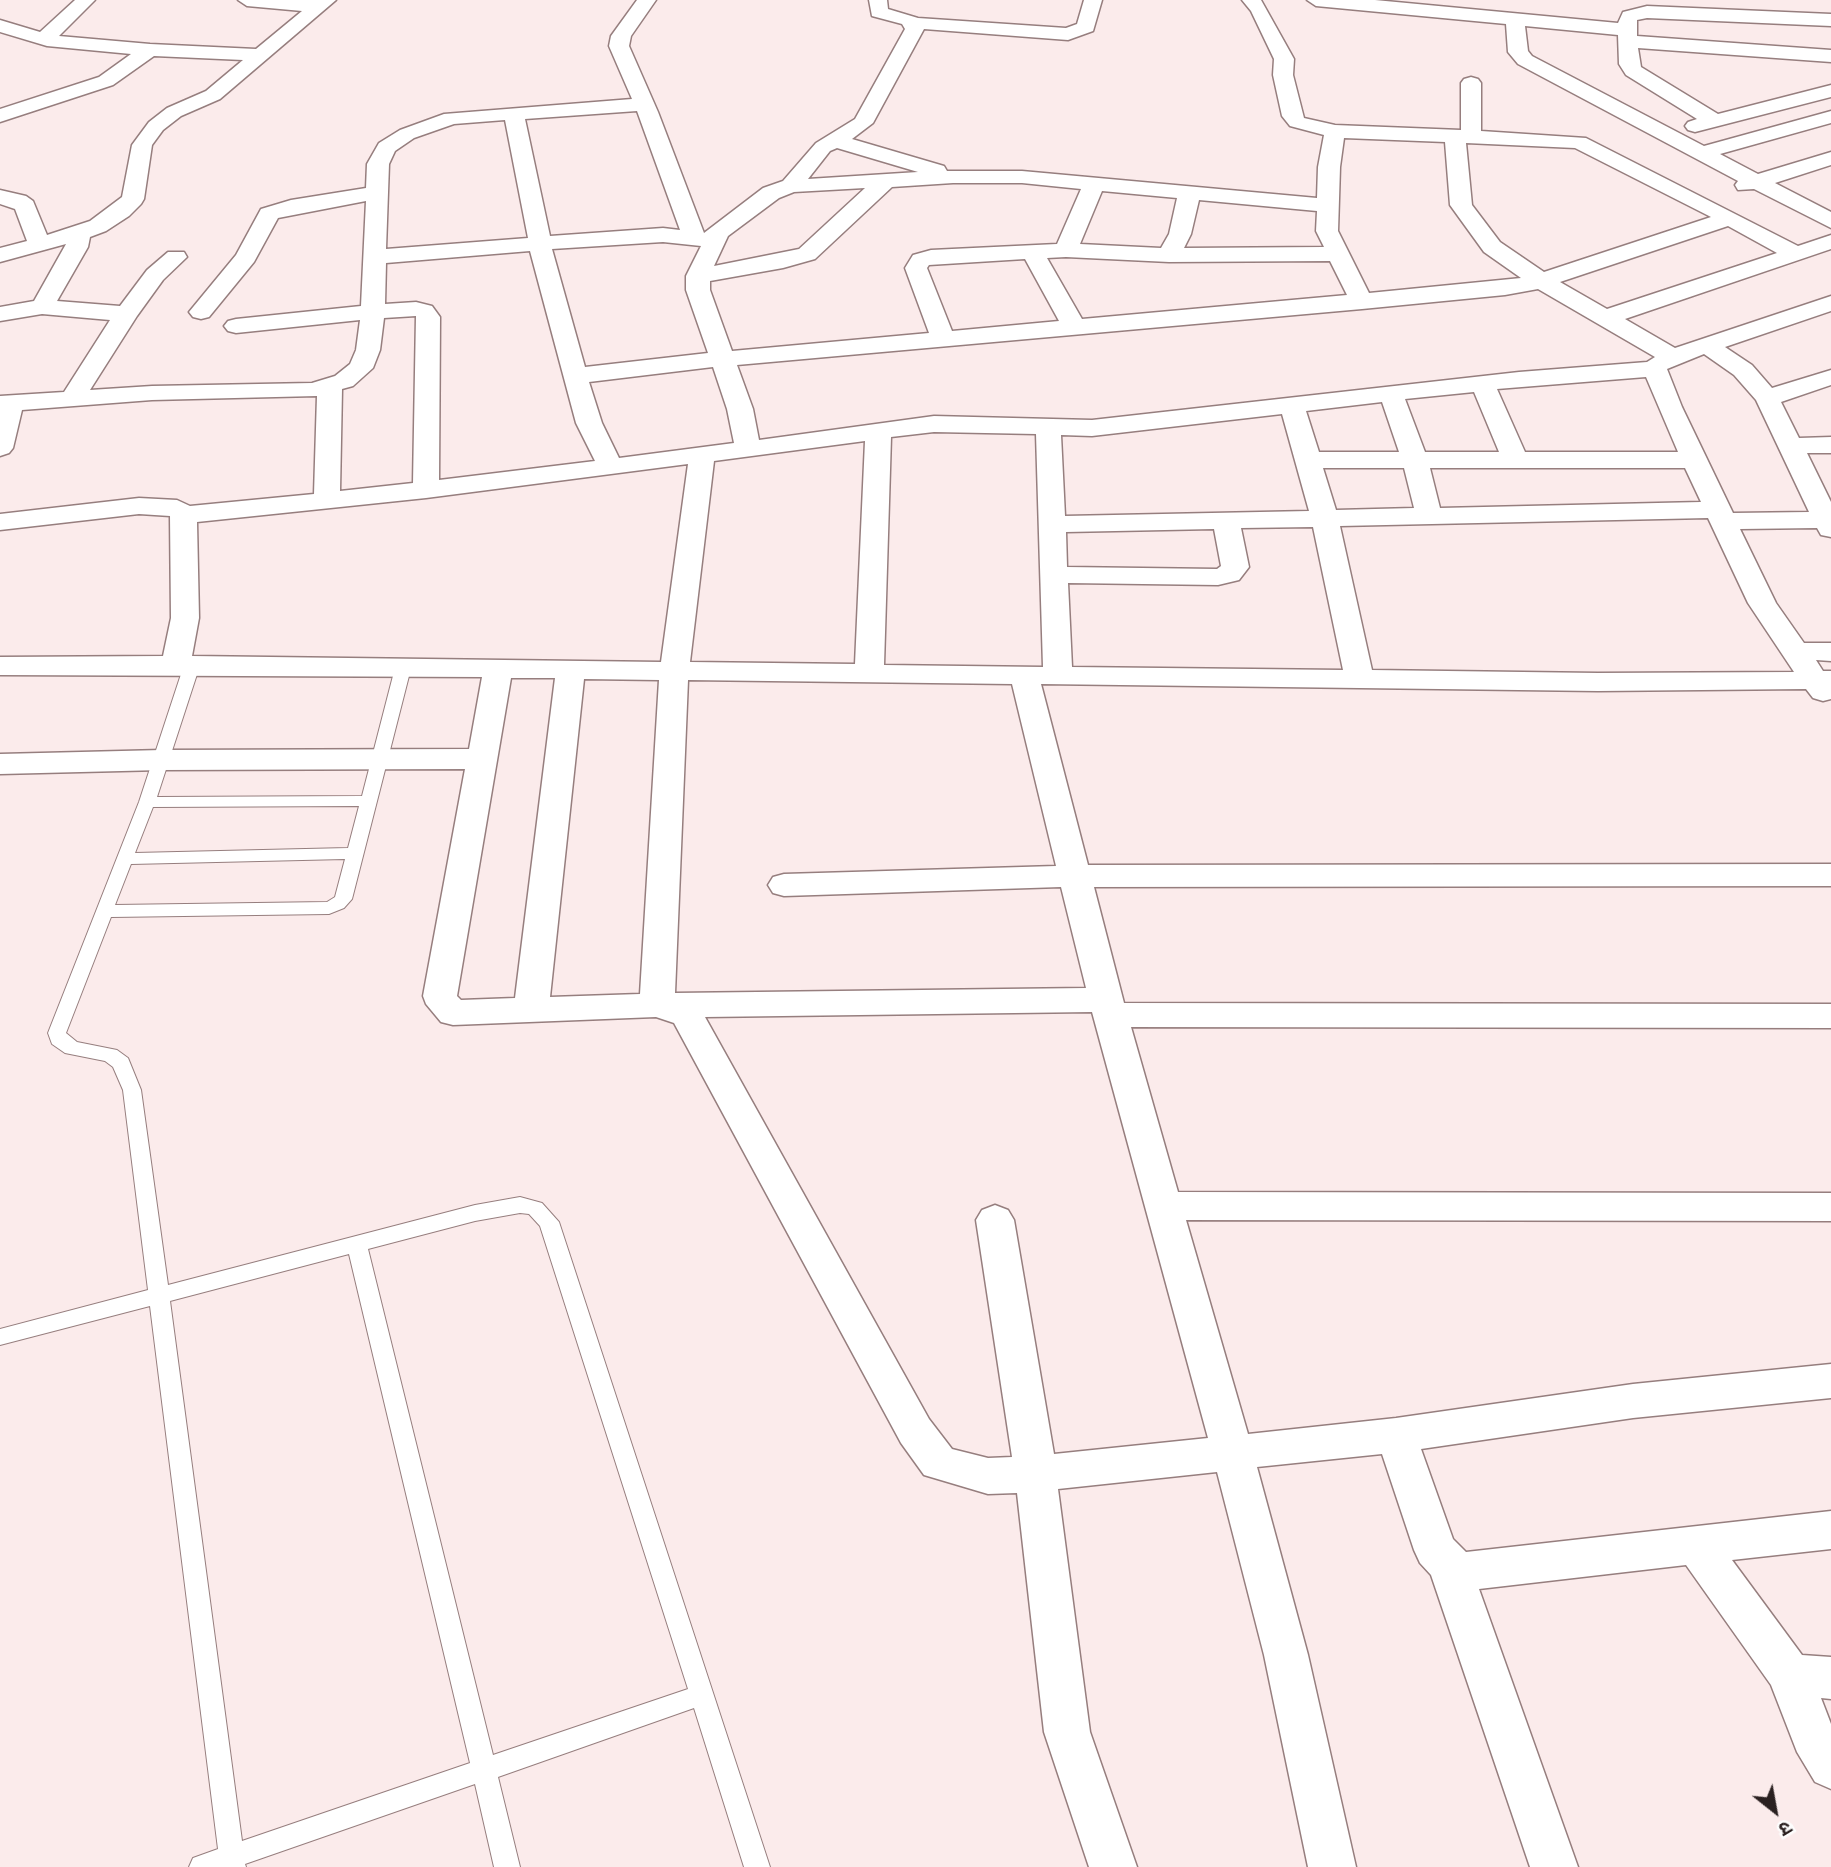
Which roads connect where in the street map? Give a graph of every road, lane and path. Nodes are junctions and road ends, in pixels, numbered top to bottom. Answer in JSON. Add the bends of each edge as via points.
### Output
{"nodes":[{"id":1,"x":86,"y":0,"type":"edge"},
{"id":2,"x":247,"y":0,"type":"edge"},
{"id":3,"x":647,"y":0,"type":"edge"},
{"id":4,"x":1093,"y":0,"type":"edge"},
{"id":5,"x":1251,"y":0,"type":"edge"},
{"id":6,"x":1317,"y":0,"type":"edge"},
{"id":7,"x":1703,"y":0,"type":"edge"},
{"id":8,"x":323,"y":4,"type":"edge"},
{"id":9,"x":1393,"y":4,"type":"edge"},
{"id":10,"x":1768,"y":9,"type":"edge"},
{"id":11,"x":877,"y":15,"type":"edge"},
{"id":12,"x":1716,"y":15,"type":"junction"},
{"id":13,"x":1515,"y":20,"type":"junction"},
{"id":14,"x":1831,"y":20,"type":"edge"},
{"id":15,"x":914,"y":23,"type":"junction"},
{"id":16,"x":0,"y":26,"type":"edge"},
{"id":17,"x":1628,"y":36,"type":"junction"},
{"id":18,"x":44,"y":39,"type":"junction"},
{"id":19,"x":150,"y":50,"type":"junction"},
{"id":20,"x":261,"y":55,"type":"junction"},
{"id":21,"x":1831,"y":56,"type":"edge"},
{"id":22,"x":1471,"y":83,"type":"dead end"},
{"id":23,"x":1831,"y":91,"type":"edge"},
{"id":24,"x":644,"y":104,"type":"junction"},
{"id":25,"x":514,"y":113,"type":"junction"},
{"id":26,"x":0,"y":116,"type":"edge"},
{"id":27,"x":1831,"y":117,"type":"edge"},
{"id":28,"x":1715,"y":121,"type":"junction"},
{"id":29,"x":1643,"y":123,"type":"junction"},
{"id":30,"x":1335,"y":131,"type":"junction"},
{"id":31,"x":1665,"y":134,"type":"junction"},
{"id":32,"x":1463,"y":137,"type":"junction"},
{"id":33,"x":834,"y":140,"type":"junction"},
{"id":34,"x":1579,"y":142,"type":"junction"},
{"id":35,"x":1702,"y":153,"type":"junction"},
{"id":36,"x":1825,"y":165,"type":"edge"},
{"id":37,"x":953,"y":177,"type":"junction"},
{"id":38,"x":886,"y":181,"type":"junction"},
{"id":39,"x":1757,"y":181,"type":"junction"},
{"id":40,"x":1094,"y":185,"type":"junction"},
{"id":41,"x":791,"y":186,"type":"junction"},
{"id":42,"x":377,"y":193,"type":"junction"},
{"id":43,"x":1189,"y":194,"type":"junction"},
{"id":44,"x":0,"y":197,"type":"edge"},
{"id":45,"x":1696,"y":200,"type":"junction"},
{"id":46,"x":1326,"y":205,"type":"junction"},
{"id":47,"x":1730,"y":218,"type":"junction"},
{"id":48,"x":1831,"y":221,"type":"edge"},
{"id":49,"x":79,"y":233,"type":"junction"},
{"id":50,"x":704,"y":239,"type":"junction"},
{"id":51,"x":538,"y":242,"type":"junction"},
{"id":52,"x":1831,"y":242,"type":"edge"},
{"id":53,"x":39,"y":243,"type":"junction"},
{"id":54,"x":1066,"y":250,"type":"junction"},
{"id":55,"x":1032,"y":251,"type":"junction"},
{"id":56,"x":1338,"y":254,"type":"junction"},
{"id":57,"x":1797,"y":254,"type":"junction"},
{"id":58,"x":0,"y":255,"type":"edge"},
{"id":59,"x":1169,"y":255,"type":"junction"},
{"id":60,"x":176,"y":257,"type":"dead end"},
{"id":61,"x":375,"y":257,"type":"junction"},
{"id":62,"x":698,"y":276,"type":"junction"},
{"id":63,"x":1541,"y":281,"type":"junction"},
{"id":64,"x":1362,"y":302,"type":"junction"},
{"id":65,"x":1831,"y":303,"type":"edge"},
{"id":66,"x":42,"y":307,"type":"junction"},
{"id":67,"x":201,"y":312,"type":"dead end"},
{"id":68,"x":373,"y":312,"type":"junction"},
{"id":69,"x":0,"y":314,"type":"edge"},
{"id":70,"x":125,"y":314,"type":"junction"},
{"id":71,"x":1605,"y":318,"type":"junction"},
{"id":72,"x":236,"y":326,"type":"dead end"},
{"id":73,"x":1075,"y":328,"type":"junction"},
{"id":74,"x":944,"y":340,"type":"junction"},
{"id":75,"x":1709,"y":347,"type":"junction"},
{"id":76,"x":723,"y":359,"type":"junction"},
{"id":77,"x":1664,"y":363,"type":"junction"},
{"id":78,"x":575,"y":376,"type":"junction"},
{"id":79,"x":1831,"y":377,"type":"edge"},
{"id":80,"x":1483,"y":384,"type":"junction"},
{"id":81,"x":330,"y":387,"type":"junction"},
{"id":82,"x":1391,"y":394,"type":"junction"},
{"id":83,"x":73,"y":398,"type":"junction"},
{"id":84,"x":1767,"y":398,"type":"junction"},
{"id":85,"x":6,"y":403,"type":"edge"},
{"id":86,"x":1292,"y":405,"type":"junction"},
{"id":87,"x":1048,"y":426,"type":"junction"},
{"id":88,"x":878,"y":434,"type":"junction"},
{"id":89,"x":1831,"y":445,"type":"edge"},
{"id":90,"x":1790,"y":446,"type":"junction"},
{"id":91,"x":0,"y":448,"type":"edge"},
{"id":92,"x":748,"y":449,"type":"junction"},
{"id":93,"x":702,"y":456,"type":"junction"},
{"id":94,"x":1308,"y":460,"type":"junction"},
{"id":95,"x":1415,"y":460,"type":"junction"},
{"id":96,"x":1515,"y":460,"type":"junction"},
{"id":97,"x":1694,"y":460,"type":"junction"},
{"id":98,"x":611,"y":467,"type":"junction"},
{"id":99,"x":426,"y":490,"type":"junction"},
{"id":100,"x":327,"y":500,"type":"junction"},
{"id":101,"x":184,"y":515,"type":"junction"},
{"id":102,"x":1720,"y":515,"type":"junction"},
{"id":103,"x":1429,"y":516,"type":"junction"},
{"id":104,"x":1325,"y":518,"type":"junction"},
{"id":105,"x":1226,"y":520,"type":"junction"},
{"id":106,"x":0,"y":522,"type":"edge"},
{"id":107,"x":1052,"y":524,"type":"junction"},
{"id":108,"x":1829,"y":524,"type":"edge"},
{"id":109,"x":1054,"y":575,"type":"junction"},
{"id":110,"x":1794,"y":651,"type":"junction"},
{"id":111,"x":1831,"y":652,"type":"edge"},
{"id":112,"x":184,"y":665,"type":"junction"},
{"id":113,"x":0,"y":666,"type":"edge"},
{"id":114,"x":403,"y":668,"type":"junction"},
{"id":115,"x":498,"y":670,"type":"junction"},
{"id":116,"x":570,"y":671,"type":"junction"},
{"id":117,"x":674,"y":673,"type":"junction"},
{"id":118,"x":869,"y":674,"type":"junction"},
{"id":119,"x":1041,"y":676,"type":"junction"},
{"id":120,"x":1359,"y":679,"type":"junction"},
{"id":121,"x":1825,"y":687,"type":"edge"},
{"id":122,"x":379,"y":759,"type":"junction"},
{"id":123,"x":162,"y":760,"type":"junction"},
{"id":124,"x":482,"y":760,"type":"junction"},
{"id":125,"x":0,"y":764,"type":"edge"},
{"id":126,"x":368,"y":801,"type":"junction"},
{"id":127,"x":147,"y":802,"type":"junction"},
{"id":128,"x":354,"y":853,"type":"junction"},
{"id":129,"x":125,"y":859,"type":"junction"},
{"id":130,"x":1831,"y":874,"type":"edge"},
{"id":131,"x":1075,"y":876,"type":"junction"},
{"id":132,"x":784,"y":885,"type":"dead end"},
{"id":133,"x":105,"y":911,"type":"junction"},
{"id":134,"x":657,"y":1005,"type":"junction"},
{"id":135,"x":1108,"y":1007,"type":"junction"},
{"id":136,"x":531,"y":1011,"type":"junction"},
{"id":137,"x":1831,"y":1016,"type":"edge"},
{"id":138,"x":1162,"y":1206,"type":"junction"},
{"id":139,"x":1831,"y":1207,"type":"edge"},
{"id":140,"x":995,"y":1220,"type":"dead end"},
{"id":141,"x":356,"y":1243,"type":"junction"},
{"id":142,"x":158,"y":1296,"type":"junction"},
{"id":143,"x":0,"y":1337,"type":"edge"},
{"id":144,"x":1831,"y":1381,"type":"edge"},
{"id":145,"x":1395,"y":1435,"type":"junction"},
{"id":146,"x":1232,"y":1451,"type":"junction"},
{"id":147,"x":1035,"y":1474,"type":"junction"},
{"id":148,"x":1831,"y":1530,"type":"edge"},
{"id":149,"x":1697,"y":1546,"type":"junction"},
{"id":150,"x":1448,"y":1565,"type":"junction"},
{"id":151,"x":1810,"y":1676,"type":"edge"},
{"id":152,"x":701,"y":1695,"type":"junction"},
{"id":153,"x":1831,"y":1767,"type":"edge"},
{"id":154,"x":484,"y":1768,"type":"junction"},
{"id":155,"x":232,"y":1862,"type":"edge"},
{"id":156,"x":202,"y":1867,"type":"edge"},
{"id":157,"x":507,"y":1867,"type":"edge"},
{"id":158,"x":757,"y":1867,"type":"edge"},
{"id":159,"x":1113,"y":1867,"type":"edge"},
{"id":160,"x":1332,"y":1867,"type":"edge"},
{"id":161,"x":1554,"y":1867,"type":"edge"}],
"edges":[{"from":1,"to":18,"type":"street"},
{"from":2,"to":8,"type":"street"},
{"from":3,"to":24,"type":"street","via":[[619,46]]},
{"from":4,"to":15,"type":"street","via":[[1086,27],[1068,34]]},
{"from":5,"to":30,"type":"street","via":[[1284,59],[1292,116],[1297,122]]},
{"from":6,"to":9,"type":"street"},
{"from":7,"to":12,"type":"street"},
{"from":8,"to":20,"type":"street"},
{"from":9,"to":13,"type":"street"},
{"from":10,"to":12,"type":"street"},
{"from":10,"to":14,"type":"street"},
{"from":11,"to":15,"type":"street"},
{"from":12,"to":17,"type":"street","via":[[1638,13],[1627,21]]},
{"from":13,"to":17,"type":"street"},
{"from":13,"to":29,"type":"street","via":[[1518,52],[1525,60]]},
{"from":15,"to":33,"type":"street","via":[[915,29],[863,123]]},
{"from":16,"to":18,"type":"street"},
{"from":17,"to":21,"type":"street"},
{"from":17,"to":28,"type":"street","via":[[1633,71]]},
{"from":18,"to":19,"type":"street"},
{"from":19,"to":20,"type":"street"},
{"from":19,"to":26,"type":"street","via":[[106,81]]},
{"from":20,"to":49,"type":"street","via":[[213,94],[156,126],[142,145],[132,199],[121,211]]},
{"from":22,"to":32,"type":"street"},
{"from":23,"to":28,"type":"street"},
{"from":24,"to":25,"type":"street"},
{"from":24,"to":50,"type":"street"},
{"from":25,"to":42,"type":"street","via":[[435,122],[392,143],[378,164]]},
{"from":25,"to":51,"type":"street"},
{"from":27,"to":35,"type":"street"},
{"from":28,"to":31,"type":"street"},
{"from":29,"to":31,"type":"street"},
{"from":29,"to":34,"type":"street"},
{"from":30,"to":32,"type":"street"},
{"from":30,"to":46,"type":"street"},
{"from":31,"to":35,"type":"street"},
{"from":32,"to":34,"type":"street"},
{"from":32,"to":63,"type":"street","via":[[1461,205],[1492,247]]},
{"from":33,"to":37,"type":"street"},
{"from":33,"to":41,"type":"street","via":[[823,146]]},
{"from":34,"to":45,"type":"street"},
{"from":35,"to":39,"type":"street"},
{"from":36,"to":39,"type":"street"},
{"from":37,"to":38,"type":"street"},
{"from":37,"to":40,"type":"street","via":[[1022,177]]},
{"from":38,"to":41,"type":"street"},
{"from":38,"to":62,"type":"street","via":[[807,254]]},
{"from":39,"to":45,"type":"street"},
{"from":39,"to":48,"type":"street"},
{"from":40,"to":43,"type":"street"},
{"from":40,"to":54,"type":"street"},
{"from":41,"to":50,"type":"street","via":[[771,193]]},
{"from":42,"to":61,"type":"street"},
{"from":42,"to":67,"type":"street","via":[[269,214],[246,257]]},
{"from":43,"to":46,"type":"street"},
{"from":43,"to":59,"type":"street","via":[[1180,234]]},
{"from":44,"to":53,"type":"street","via":[[25,206]]},
{"from":45,"to":47,"type":"street"},
{"from":46,"to":56,"type":"street","via":[[1327,231]]},
{"from":47,"to":57,"type":"street"},
{"from":47,"to":63,"type":"street"},
{"from":49,"to":53,"type":"street"},
{"from":49,"to":66,"type":"street","via":[[77,247]]},
{"from":50,"to":51,"type":"street","via":[[663,235]]},
{"from":50,"to":62,"type":"street"},
{"from":51,"to":61,"type":"street"},
{"from":51,"to":78,"type":"street"},
{"from":52,"to":57,"type":"street"},
{"from":53,"to":58,"type":"street"},
{"from":54,"to":55,"type":"street"},
{"from":54,"to":59,"type":"street"},
{"from":55,"to":73,"type":"street"},
{"from":55,"to":74,"type":"street","via":[[946,255],[921,261],[916,268]]},
{"from":56,"to":59,"type":"street"},
{"from":56,"to":64,"type":"street"},
{"from":57,"to":71,"type":"street"},
{"from":60,"to":70,"type":"street","via":[[155,275]]},
{"from":61,"to":68,"type":"street"},
{"from":62,"to":76,"type":"street","via":[[698,290]]},
{"from":63,"to":64,"type":"street"},
{"from":63,"to":71,"type":"street"},
{"from":64,"to":73,"type":"street"},
{"from":65,"to":75,"type":"street"},
{"from":66,"to":69,"type":"street"},
{"from":66,"to":70,"type":"street"},
{"from":68,"to":72,"type":"street"},
{"from":68,"to":81,"type":"street","via":[[361,368]]},
{"from":68,"to":99,"type":"street","via":[[416,309],[428,317]]},
{"from":70,"to":83,"type":"street"},
{"from":71,"to":77,"type":"street"},
{"from":73,"to":74,"type":"street"},
{"from":74,"to":76,"type":"street"},
{"from":75,"to":77,"type":"street"},
{"from":75,"to":84,"type":"street","via":[[1743,370]]},
{"from":76,"to":78,"type":"street"},
{"from":76,"to":92,"type":"street"},
{"from":77,"to":80,"type":"street"},
{"from":77,"to":97,"type":"street"},
{"from":78,"to":98,"type":"street","via":[[589,423]]},
{"from":79,"to":84,"type":"street"},
{"from":80,"to":82,"type":"street"},
{"from":80,"to":96,"type":"street"},
{"from":81,"to":83,"type":"street"},
{"from":81,"to":100,"type":"street"},
{"from":82,"to":86,"type":"street"},
{"from":82,"to":95,"type":"street"},
{"from":83,"to":85,"type":"street"},
{"from":84,"to":90,"type":"street"},
{"from":85,"to":91,"type":"street"},
{"from":86,"to":87,"type":"street","via":[[1092,428]]},
{"from":86,"to":94,"type":"street"},
{"from":87,"to":88,"type":"street","via":[[934,424]]},
{"from":87,"to":107,"type":"street"},
{"from":88,"to":92,"type":"street"},
{"from":88,"to":118,"type":"street"},
{"from":89,"to":90,"type":"street"},
{"from":90,"to":108,"type":"street"},
{"from":92,"to":93,"type":"street"},
{"from":93,"to":98,"type":"street"},
{"from":93,"to":117,"type":"street"},
{"from":94,"to":95,"type":"street"},
{"from":94,"to":104,"type":"street"},
{"from":95,"to":96,"type":"street"},
{"from":95,"to":103,"type":"street"},
{"from":96,"to":97,"type":"street"},
{"from":97,"to":102,"type":"street"},
{"from":98,"to":99,"type":"street"},
{"from":99,"to":100,"type":"street"},
{"from":100,"to":101,"type":"street"},
{"from":101,"to":106,"type":"street","via":[[177,508],[139,506]]},
{"from":101,"to":112,"type":"street"},
{"from":102,"to":103,"type":"street"},
{"from":102,"to":108,"type":"street"},
{"from":102,"to":110,"type":"street","via":[[1762,603]]},
{"from":103,"to":104,"type":"street"},
{"from":104,"to":105,"type":"street"},
{"from":104,"to":120,"type":"street"},
{"from":105,"to":107,"type":"street"},
{"from":105,"to":109,"type":"street","via":[[1235,567],[1229,574]]},
{"from":107,"to":109,"type":"street"},
{"from":109,"to":119,"type":"street"},
{"from":110,"to":111,"type":"street"},
{"from":110,"to":121,"type":"street"},
{"from":112,"to":113,"type":"street"},
{"from":112,"to":114,"type":"street"},
{"from":112,"to":123,"type":"lane"},
{"from":114,"to":115,"type":"street"},
{"from":114,"to":122,"type":"lane"},
{"from":115,"to":116,"type":"street"},
{"from":115,"to":124,"type":"street"},
{"from":116,"to":117,"type":"street"},
{"from":116,"to":136,"type":"street"},
{"from":117,"to":118,"type":"street"},
{"from":117,"to":134,"type":"street"},
{"from":118,"to":119,"type":"street"},
{"from":119,"to":120,"type":"street"},
{"from":119,"to":131,"type":"street"},
{"from":120,"to":121,"type":"street"},
{"from":122,"to":123,"type":"street"},
{"from":122,"to":124,"type":"street"},
{"from":122,"to":126,"type":"lane"},
{"from":123,"to":125,"type":"street"},
{"from":123,"to":127,"type":"lane"},
{"from":124,"to":136,"type":"street","via":[[440,996],[453,1013]]},
{"from":126,"to":127,"type":"lane"},
{"from":126,"to":128,"type":"lane"},
{"from":127,"to":129,"type":"lane"},
{"from":128,"to":129,"type":"lane"},
{"from":128,"to":133,"type":"lane","via":[[343,899],[329,908]]},
{"from":129,"to":133,"type":"lane"},
{"from":130,"to":131,"type":"street"},
{"from":131,"to":132,"type":"street"},
{"from":131,"to":135,"type":"street"},
{"from":133,"to":142,"type":"lane","via":[[57,1033],[58,1039],[72,1048],[110,1055],[121,1063],[132,1090]]},
{"from":134,"to":135,"type":"street"},
{"from":134,"to":136,"type":"street"},
{"from":134,"to":147,"type":"street","via":[[687,1015],[915,1431],[939,1462],[988,1476]]},
{"from":135,"to":137,"type":"street"},
{"from":135,"to":138,"type":"street"},
{"from":138,"to":139,"type":"street"},
{"from":138,"to":146,"type":"street"},
{"from":140,"to":147,"type":"street"},
{"from":141,"to":142,"type":"lane"},
{"from":141,"to":152,"type":"lane","via":[[520,1205],[535,1208],[549,1222]]},
{"from":141,"to":154,"type":"lane"},
{"from":142,"to":143,"type":"lane"},
{"from":142,"to":155,"type":"lane"},
{"from":144,"to":145,"type":"street","via":[[1633,1401]]},
{"from":145,"to":146,"type":"street"},
{"from":145,"to":150,"type":"street","via":[[1435,1550]]},
{"from":146,"to":147,"type":"street"},
{"from":146,"to":160,"type":"street","via":[[1286,1656]]},
{"from":147,"to":159,"type":"street","via":[[1067,1732]]},
{"from":148,"to":149,"type":"street"},
{"from":149,"to":150,"type":"street","via":[[1462,1572]]},
{"from":149,"to":151,"type":"street"},
{"from":150,"to":161,"type":"street"},
{"from":151,"to":153,"type":"street","via":[[1813,1737]]},
{"from":152,"to":154,"type":"lane"},
{"from":152,"to":158,"type":"lane"},
{"from":154,"to":155,"type":"lane"},
{"from":154,"to":157,"type":"lane"},
{"from":155,"to":156,"type":"lane"}]}
